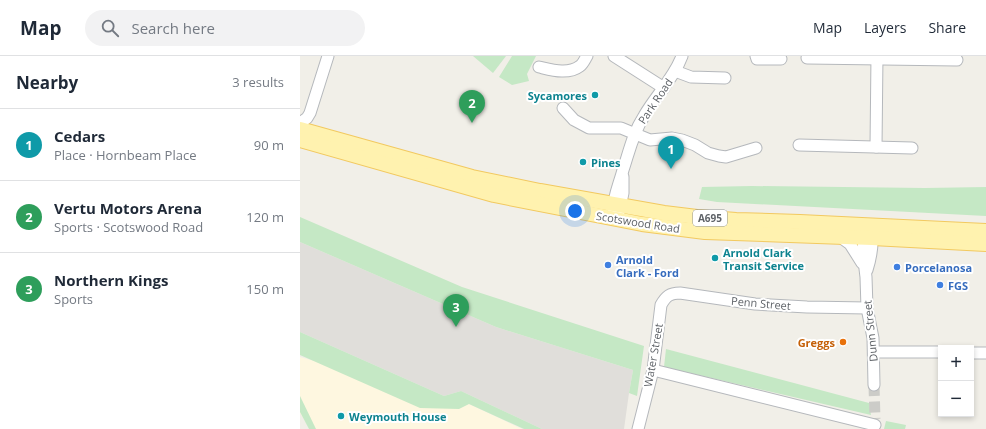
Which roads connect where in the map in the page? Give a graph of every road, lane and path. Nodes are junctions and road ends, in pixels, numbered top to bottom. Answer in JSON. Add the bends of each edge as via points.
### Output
{"nodes":[{"id":1,"x":328,"y":56,"type":"edge"},
{"id":2,"x":587,"y":56,"type":"edge"},
{"id":3,"x":614,"y":56,"type":"edge"},
{"id":4,"x":682,"y":56,"type":"edge"},
{"id":5,"x":756,"y":56,"type":"edge"},
{"id":6,"x":807,"y":58,"type":"dead end"},
{"id":7,"x":877,"y":58,"type":"edge"},
{"id":8,"x":780,"y":59,"type":"dead end"},
{"id":9,"x":957,"y":60,"type":"dead end"},
{"id":10,"x":539,"y":67,"type":"dead end"},
{"id":11,"x":675,"y":71,"type":"junction"},
{"id":12,"x":725,"y":78,"type":"dead end"},
{"id":13,"x":664,"y":88,"type":"junction"},
{"id":14,"x":563,"y":108,"type":"dead end"},
{"id":15,"x":310,"y":113,"type":"junction"},
{"id":16,"x":300,"y":123,"type":"edge"},
{"id":17,"x":300,"y":129,"type":"edge"},
{"id":18,"x":635,"y":133,"type":"junction"},
{"id":19,"x":318,"y":134,"type":"junction"},
{"id":20,"x":300,"y":140,"type":"edge"},
{"id":21,"x":799,"y":145,"type":"dead end"},
{"id":22,"x":876,"y":147,"type":"junction"},
{"id":23,"x":756,"y":148,"type":"dead end"},
{"id":24,"x":912,"y":148,"type":"dead end"},
{"id":25,"x":617,"y":205,"type":"junction"},
{"id":26,"x":614,"y":219,"type":"junction"},
{"id":27,"x":986,"y":231,"type":"edge"},
{"id":28,"x":868,"y":233,"type":"junction"},
{"id":29,"x":839,"y":236,"type":"junction"},
{"id":30,"x":986,"y":244,"type":"edge"},
{"id":31,"x":864,"y":265,"type":"junction"},
{"id":32,"x":866,"y":277,"type":"junction"},
{"id":33,"x":662,"y":305,"type":"joint"},
{"id":34,"x":866,"y":308,"type":"junction"},
{"id":35,"x":874,"y":352,"type":"junction"},
{"id":36,"x":938,"y":352,"type":"edge"},
{"id":37,"x":974,"y":353,"type":"edge"},
{"id":38,"x":986,"y":353,"type":"edge"},
{"id":39,"x":653,"y":370,"type":"junction"},
{"id":40,"x":874,"y":385,"type":"tunnel mouth"},
{"id":41,"x":874,"y":424,"type":"edge"},
{"id":42,"x":638,"y":429,"type":"edge"}],
"edges":[{"from":1,"to":15,"type":"street"},
{"from":2,"to":10,"type":"street","via":[[580,66],[567,71]]},
{"from":3,"to":13,"type":"street"},
{"from":4,"to":11,"type":"street","name":"Park Road"},
{"from":5,"to":8,"type":"street","via":[[757,59]]},
{"from":6,"to":7,"type":"street"},
{"from":7,"to":9,"type":"street"},
{"from":7,"to":22,"type":"street"},
{"from":11,"to":12,"type":"street","via":[[691,77]]},
{"from":11,"to":13,"type":"street","name":"Park Road"},
{"from":13,"to":18,"type":"street","name":"Park Road"},
{"from":14,"to":18,"type":"street","via":[[574,120],[589,128],[617,128]]},
{"from":15,"to":16,"type":"street"},
{"from":15,"to":19,"type":"street","via":[[311,122]]},
{"from":17,"to":19,"type":"main road","name":"Scotswood Road","number":"A695"},
{"from":18,"to":23,"type":"street","via":[[650,140],[682,140],[713,155],[726,157]]},
{"from":18,"to":25,"type":"street","name":"Park Road","via":[[615,192]]},
{"from":19,"to":25,"type":"main road","name":"Scotswood Road","number":"A695","via":[[472,177]]},
{"from":20,"to":26,"type":"main road","name":"Scotswood Road","number":"A695","via":[[494,195]]},
{"from":21,"to":22,"type":"street"},
{"from":22,"to":24,"type":"street"},
{"from":25,"to":26,"type":"street","name":"Park Road"},
{"from":25,"to":28,"type":"main road","name":"Scotswood Road","number":"A695","via":[[696,217]]},
{"from":26,"to":29,"type":"main road","name":"Scotswood Road","number":"A695","via":[[705,232]]},
{"from":27,"to":28,"type":"main road","name":"Scotswood Road","number":"A695"},
{"from":28,"to":29,"type":"main road","name":"Scotswood Road","number":"A695"},
{"from":28,"to":30,"type":"main road","name":"Scotswood Road","number":"A695"},
{"from":28,"to":31,"type":"street","name":"Dunn Street"},
{"from":28,"to":32,"type":"street","name":"Dunn Street","via":[[871,253]]},
{"from":29,"to":31,"type":"street","name":"Dunn Street","via":[[850,244]]},
{"from":31,"to":32,"type":"street","name":"Dunn Street"},
{"from":32,"to":34,"type":"street","name":"Dunn Street"},
{"from":33,"to":34,"type":"street","name":"Penn Street","via":[[668,295],[680,293],[755,304]]},
{"from":33,"to":39,"type":"street","name":"Water Street"},
{"from":34,"to":35,"type":"street","name":"Dunn Street"},
{"from":35,"to":36,"type":"street"},
{"from":35,"to":40,"type":"street","name":"Dunn Street"},
{"from":37,"to":38,"type":"street"},
{"from":39,"to":41,"type":"street"},
{"from":39,"to":42,"type":"street","name":"Water Street"}]}
